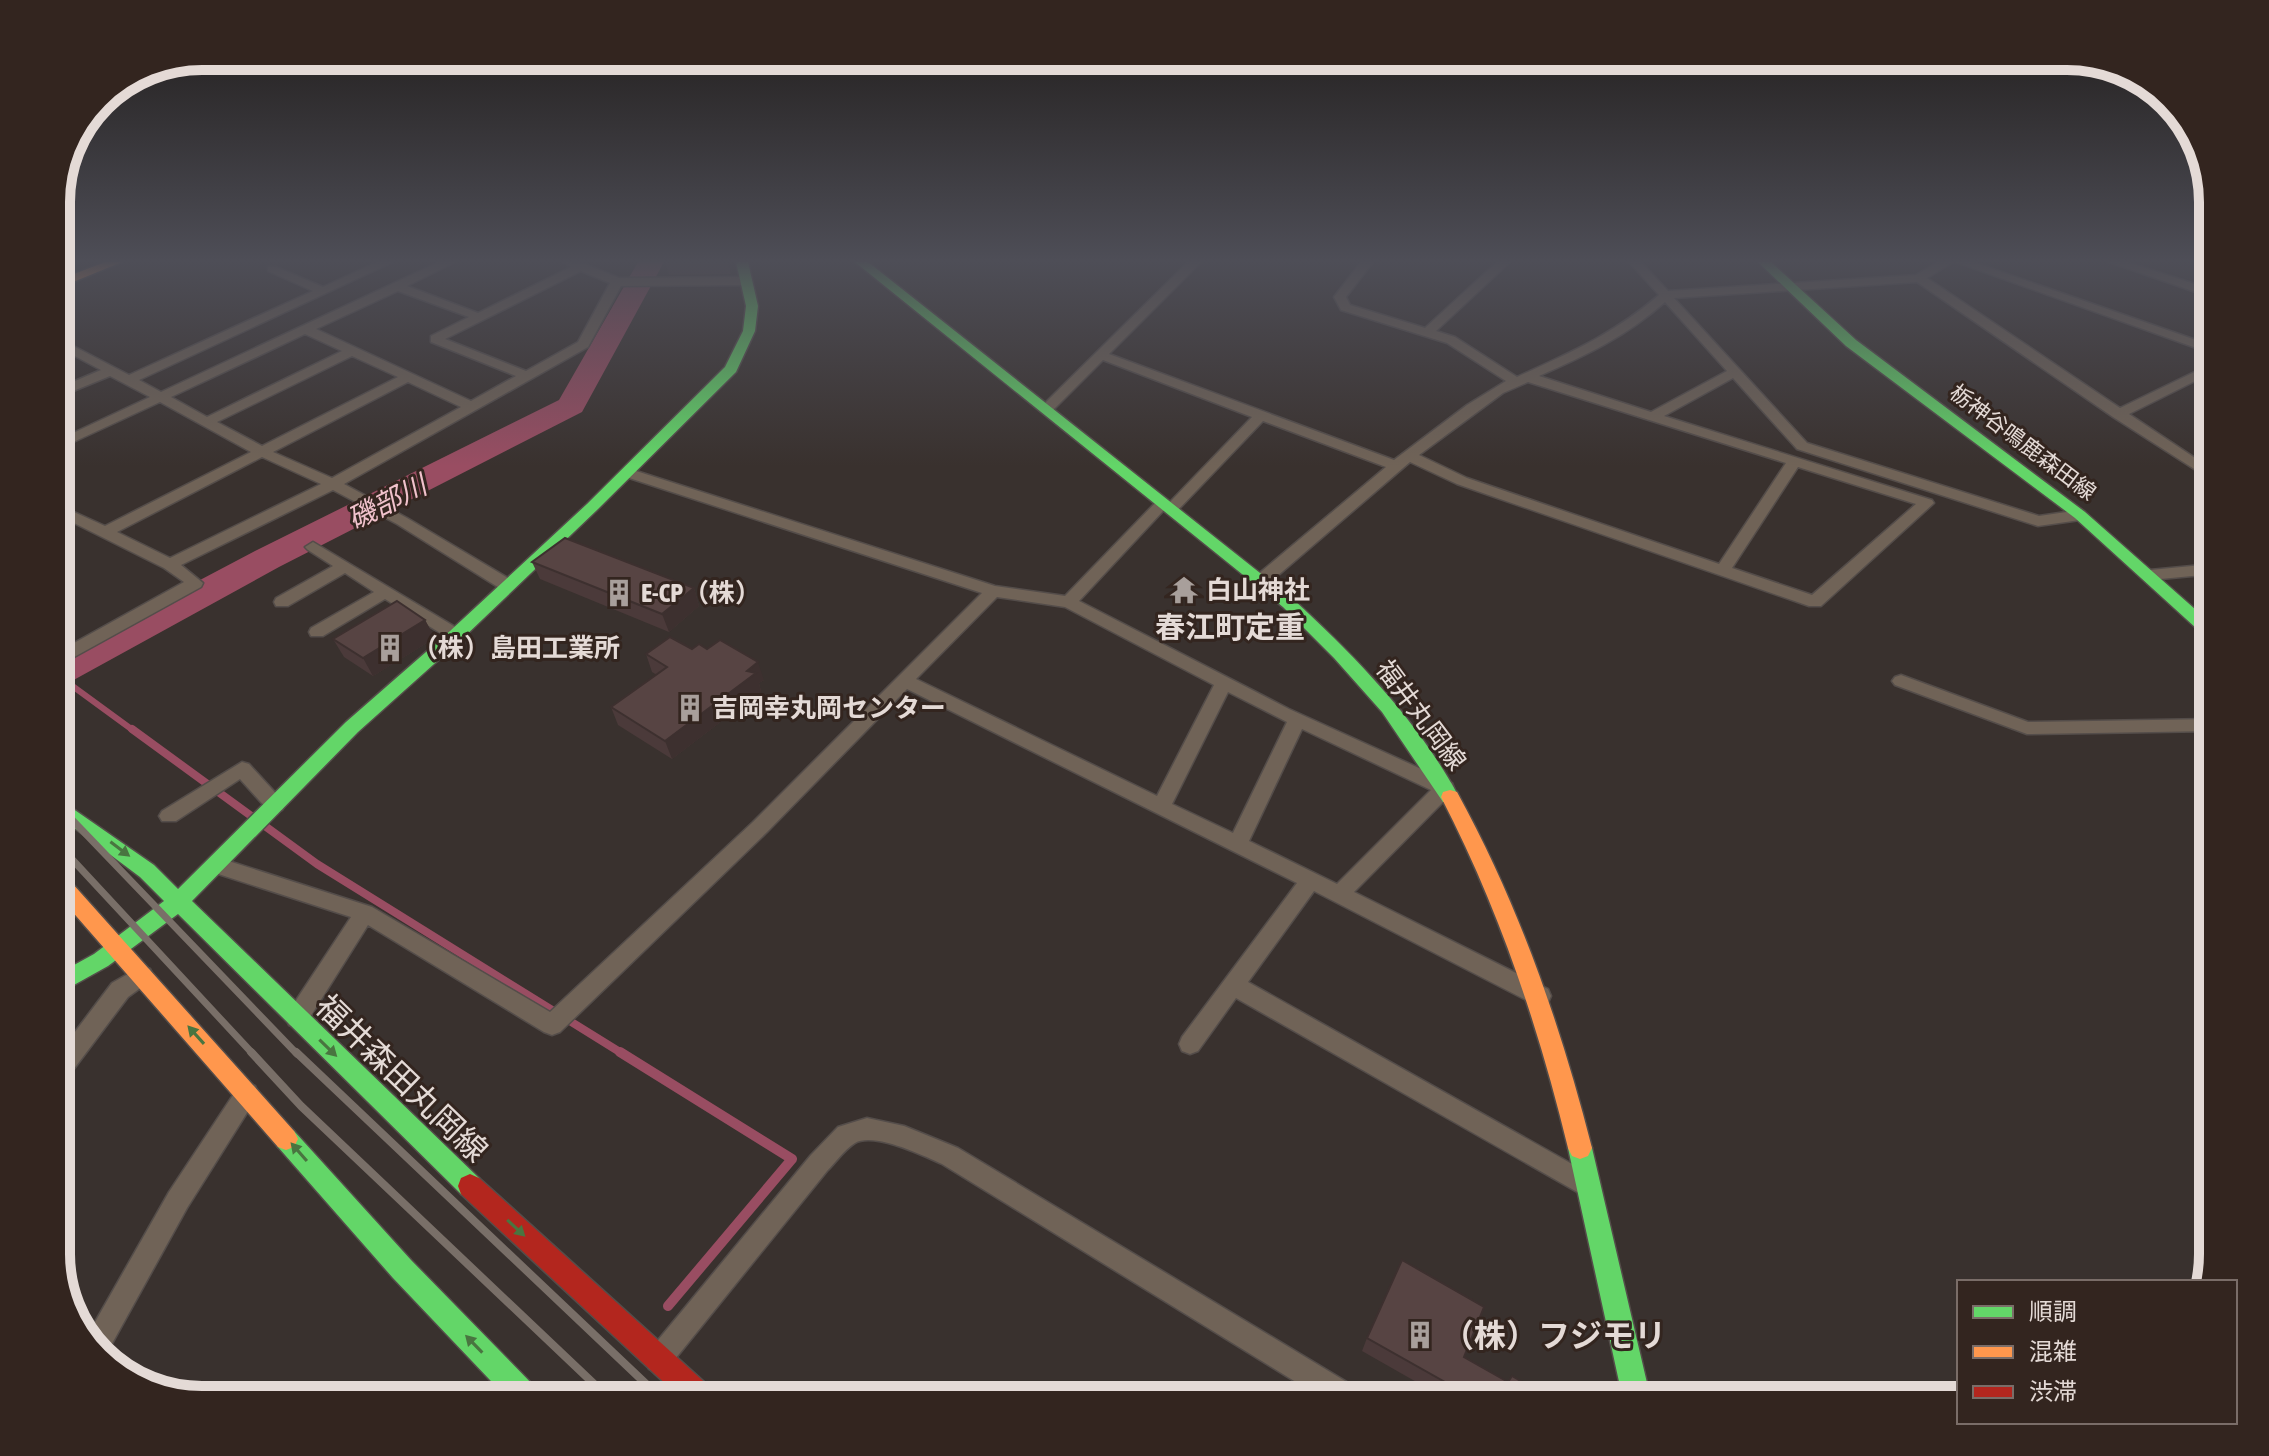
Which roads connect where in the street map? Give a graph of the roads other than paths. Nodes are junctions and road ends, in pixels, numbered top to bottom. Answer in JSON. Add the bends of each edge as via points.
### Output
{"nodes":[{"id":1,"x":239,"y":330,"type":"edge"},
{"id":2,"x":307,"y":330,"type":"joint"},
{"id":3,"x":453,"y":330,"type":"edge"},
{"id":4,"x":592,"y":330,"type":"edge"},
{"id":5,"x":749,"y":330,"type":"edge"},
{"id":6,"x":948,"y":330,"type":"edge"},
{"id":7,"x":1126,"y":330,"type":"edge"},
{"id":8,"x":1417,"y":330,"type":"edge"},
{"id":9,"x":1430,"y":330,"type":"edge"},
{"id":10,"x":1623,"y":330,"type":"edge"},
{"id":11,"x":1697,"y":330,"type":"edge"},
{"id":12,"x":1837,"y":330,"type":"edge"},
{"id":13,"x":1995,"y":330,"type":"edge"},
{"id":14,"x":2156,"y":330,"type":"edge"},
{"id":15,"x":1427,"y":333,"type":"junction"},
{"id":16,"x":2199,"y":345,"type":"edge"},
{"id":17,"x":70,"y":351,"type":"edge"},
{"id":18,"x":352,"y":351,"type":"junction"},
{"id":19,"x":1101,"y":355,"type":"junction"},
{"id":20,"x":110,"y":371,"type":"junction"},
{"id":21,"x":1735,"y":372,"type":"junction"},
{"id":22,"x":2199,"y":374,"type":"edge"},
{"id":23,"x":527,"y":376,"type":"junction"},
{"id":24,"x":408,"y":377,"type":"junction"},
{"id":25,"x":1522,"y":379,"type":"junction"},
{"id":26,"x":128,"y":380,"type":"junction"},
{"id":27,"x":70,"y":388,"type":"edge"},
{"id":28,"x":162,"y":398,"type":"junction"},
{"id":29,"x":473,"y":407,"type":"junction"},
{"id":30,"x":1047,"y":408,"type":"junction"},
{"id":31,"x":2118,"y":414,"type":"junction"},
{"id":32,"x":1261,"y":415,"type":"junction"},
{"id":33,"x":1653,"y":416,"type":"junction"},
{"id":34,"x":207,"y":422,"type":"junction"},
{"id":35,"x":70,"y":440,"type":"edge"},
{"id":36,"x":262,"y":452,"type":"junction"},
{"id":37,"x":1409,"y":456,"type":"junction"},
{"id":38,"x":1795,"y":461,"type":"junction"},
{"id":39,"x":1396,"y":466,"type":"junction"},
{"id":40,"x":2199,"y":468,"type":"edge"},
{"id":41,"x":628,"y":473,"type":"junction"},
{"id":42,"x":333,"y":484,"type":"junction"},
{"id":43,"x":1167,"y":506,"type":"junction"},
{"id":44,"x":70,"y":514,"type":"edge"},
{"id":45,"x":2080,"y":515,"type":"junction"},
{"id":46,"x":107,"y":531,"type":"junction"},
{"id":47,"x":313,"y":547,"type":"dead end"},
{"id":48,"x":170,"y":564,"type":"junction"},
{"id":49,"x":344,"y":567,"type":"junction"},
{"id":50,"x":1723,"y":570,"type":"junction"},
{"id":51,"x":2199,"y":570,"type":"edge"},
{"id":52,"x":2150,"y":575,"type":"junction"},
{"id":53,"x":1262,"y":580,"type":"junction"},
{"id":54,"x":507,"y":585,"type":"junction"},
{"id":55,"x":993,"y":591,"type":"junction"},
{"id":56,"x":385,"y":592,"type":"junction"},
{"id":57,"x":282,"y":602,"type":"dead end"},
{"id":58,"x":1069,"y":602,"type":"junction"},
{"id":59,"x":2199,"y":621,"type":"edge"},
{"id":60,"x":317,"y":632,"type":"dead end"},
{"id":61,"x":456,"y":635,"type":"junction"},
{"id":62,"x":70,"y":653,"type":"edge"},
{"id":63,"x":903,"y":680,"type":"junction"},
{"id":64,"x":1901,"y":681,"type":"dead end"},
{"id":65,"x":1224,"y":683,"type":"junction"},
{"id":66,"x":1297,"y":720,"type":"junction"},
{"id":67,"x":2199,"y":725,"type":"edge"},
{"id":68,"x":1445,"y":788,"type":"junction"},
{"id":69,"x":275,"y":805,"type":"junction"},
{"id":70,"x":1162,"y":805,"type":"junction"},
{"id":71,"x":70,"y":814,"type":"edge"},
{"id":72,"x":169,"y":816,"type":"dead end"},
{"id":73,"x":1238,"y":843,"type":"junction"},
{"id":74,"x":216,"y":865,"type":"junction"},
{"id":75,"x":1311,"y":879,"type":"junction"},
{"id":76,"x":70,"y":894,"type":"edge"},
{"id":77,"x":1339,"y":894,"type":"junction"},
{"id":78,"x":178,"y":902,"type":"junction"},
{"id":79,"x":365,"y":913,"type":"junction"},
{"id":80,"x":118,"y":947,"type":"junction"},
{"id":81,"x":142,"y":975,"type":"junction"},
{"id":82,"x":70,"y":977,"type":"edge"},
{"id":83,"x":1235,"y":986,"type":"junction"},
{"id":84,"x":1540,"y":996,"type":"junction"},
{"id":85,"x":297,"y":1018,"type":"junction"},
{"id":86,"x":1190,"y":1044,"type":"dead end"},
{"id":87,"x":70,"y":1056,"type":"edge"},
{"id":88,"x":247,"y":1093,"type":"junction"},
{"id":89,"x":1586,"y":1185,"type":"junction"},
{"id":90,"x":101,"y":1338,"type":"edge"},
{"id":91,"x":658,"y":1360,"type":"junction"},
{"id":92,"x":515,"y":1386,"type":"edge"},
{"id":93,"x":687,"y":1386,"type":"edge"},
{"id":94,"x":1327,"y":1386,"type":"edge"},
{"id":95,"x":1635,"y":1386,"type":"edge"}],
"edges":[{"from":1,"to":26,"type":"street"},
{"from":2,"to":18,"type":"street"},
{"from":2,"to":28,"type":"street"},
{"from":3,"to":23,"type":"street","via":[[435,339]]},
{"from":4,"to":23,"type":"street","via":[[583,344]]},
{"from":5,"to":41,"type":"main road","via":[[731,369]]},
{"from":6,"to":30,"type":"main road","name":"福井丸岡線"},
{"from":7,"to":19,"type":"street"},
{"from":8,"to":15,"type":"street"},
{"from":9,"to":15,"type":"street"},
{"from":10,"to":25,"type":"street"},
{"from":11,"to":21,"type":"street"},
{"from":12,"to":45,"type":"main road","name":"栃神谷鳴鹿森田線"},
{"from":13,"to":31,"type":"street"},
{"from":14,"to":16,"type":"street"},
{"from":15,"to":25,"type":"street","via":[[1451,340]]},
{"from":17,"to":20,"type":"street"},
{"from":18,"to":24,"type":"street"},
{"from":18,"to":34,"type":"street"},
{"from":19,"to":30,"type":"street"},
{"from":19,"to":32,"type":"street"},
{"from":20,"to":26,"type":"street"},
{"from":20,"to":27,"type":"street"},
{"from":21,"to":33,"type":"street"},
{"from":21,"to":45,"type":"street","via":[[1802,446],[2038,521]]},
{"from":22,"to":31,"type":"street"},
{"from":23,"to":29,"type":"street"},
{"from":24,"to":29,"type":"street"},
{"from":24,"to":36,"type":"street"},
{"from":25,"to":33,"type":"street"},
{"from":25,"to":37,"type":"street","via":[[1472,408]]},
{"from":26,"to":28,"type":"street"},
{"from":28,"to":34,"type":"street"},
{"from":28,"to":35,"type":"street"},
{"from":29,"to":42,"type":"street"},
{"from":30,"to":43,"type":"main road","name":"福井丸岡線"},
{"from":31,"to":40,"type":"street"},
{"from":32,"to":39,"type":"street"},
{"from":32,"to":43,"type":"street"},
{"from":33,"to":38,"type":"street"},
{"from":34,"to":36,"type":"street"},
{"from":36,"to":42,"type":"street"},
{"from":36,"to":46,"type":"street"},
{"from":37,"to":39,"type":"street"},
{"from":37,"to":50,"type":"street","via":[[1462,481]]},
{"from":38,"to":50,"type":"street"},
{"from":38,"to":50,"type":"street","via":[[1927,503],[1815,602]]},
{"from":39,"to":53,"type":"street"},
{"from":41,"to":54,"type":"main road"},
{"from":41,"to":55,"type":"street"},
{"from":42,"to":48,"type":"street"},
{"from":42,"to":54,"type":"street"},
{"from":43,"to":53,"type":"main road","name":"福井丸岡線"},
{"from":43,"to":58,"type":"street"},
{"from":44,"to":46,"type":"street"},
{"from":45,"to":52,"type":"main road","name":"栃神谷鳴鹿森田線"},
{"from":46,"to":48,"type":"street"},
{"from":47,"to":49,"type":"street"},
{"from":48,"to":62,"type":"street","via":[[195,583]]},
{"from":49,"to":56,"type":"street"},
{"from":49,"to":57,"type":"street"},
{"from":51,"to":52,"type":"street"},
{"from":52,"to":59,"type":"main road","name":"栃神谷鳴鹿森田線"},
{"from":53,"to":68,"type":"main road","name":"福井丸岡線","via":[[1349,664]]},
{"from":54,"to":61,"type":"main road"},
{"from":55,"to":58,"type":"street"},
{"from":55,"to":63,"type":"street"},
{"from":56,"to":60,"type":"street"},
{"from":56,"to":61,"type":"street"},
{"from":58,"to":65,"type":"street"},
{"from":61,"to":69,"type":"main road","via":[[352,727]]},
{"from":63,"to":70,"type":"street"},
{"from":63,"to":79,"type":"street","via":[[760,827],[552,1025]]},
{"from":64,"to":67,"type":"street","via":[[2027,728]]},
{"from":65,"to":66,"type":"street"},
{"from":65,"to":70,"type":"street"},
{"from":66,"to":68,"type":"street"},
{"from":66,"to":73,"type":"street"},
{"from":68,"to":77,"type":"street"},
{"from":68,"to":84,"type":"main road","name":"福井丸岡線","via":[[1507,909]]},
{"from":69,"to":72,"type":"street","via":[[242,769]]},
{"from":69,"to":74,"type":"main road"},
{"from":70,"to":73,"type":"street"},
{"from":71,"to":78,"type":"main road","name":"福井森田丸岡線","one_way":true,"via":[[136,862]]},
{"from":73,"to":75,"type":"street"},
{"from":74,"to":78,"type":"main road"},
{"from":74,"to":79,"type":"street"},
{"from":75,"to":77,"type":"street"},
{"from":75,"to":83,"type":"street"},
{"from":76,"to":80,"type":"main road"},
{"from":77,"to":84,"type":"street"},
{"from":78,"to":80,"type":"main road"},
{"from":78,"to":85,"type":"main road","name":"福井森田丸岡線"},
{"from":79,"to":85,"type":"street"},
{"from":80,"to":81,"type":"main road"},
{"from":80,"to":82,"type":"main road"},
{"from":81,"to":87,"type":"street","via":[[120,990]]},
{"from":88,"to":81,"type":"main road","one_way":true},
{"from":83,"to":86,"type":"street"},
{"from":83,"to":89,"type":"street"},
{"from":84,"to":89,"type":"main road","name":"福井丸岡線"},
{"from":85,"to":91,"type":"main road","name":"福井森田丸岡線","one_way":true},
{"from":88,"to":90,"type":"street","via":[[178,1200]]},
{"from":92,"to":88,"type":"main road","one_way":true,"via":[[402,1269]]},
{"from":89,"to":95,"type":"main road","name":"福井丸岡線"},
{"from":91,"to":93,"type":"main road","name":"福井森田丸岡線"},
{"from":91,"to":94,"type":"street","via":[[819,1163],[842,1139],[864,1129],[950,1156]]}]}
